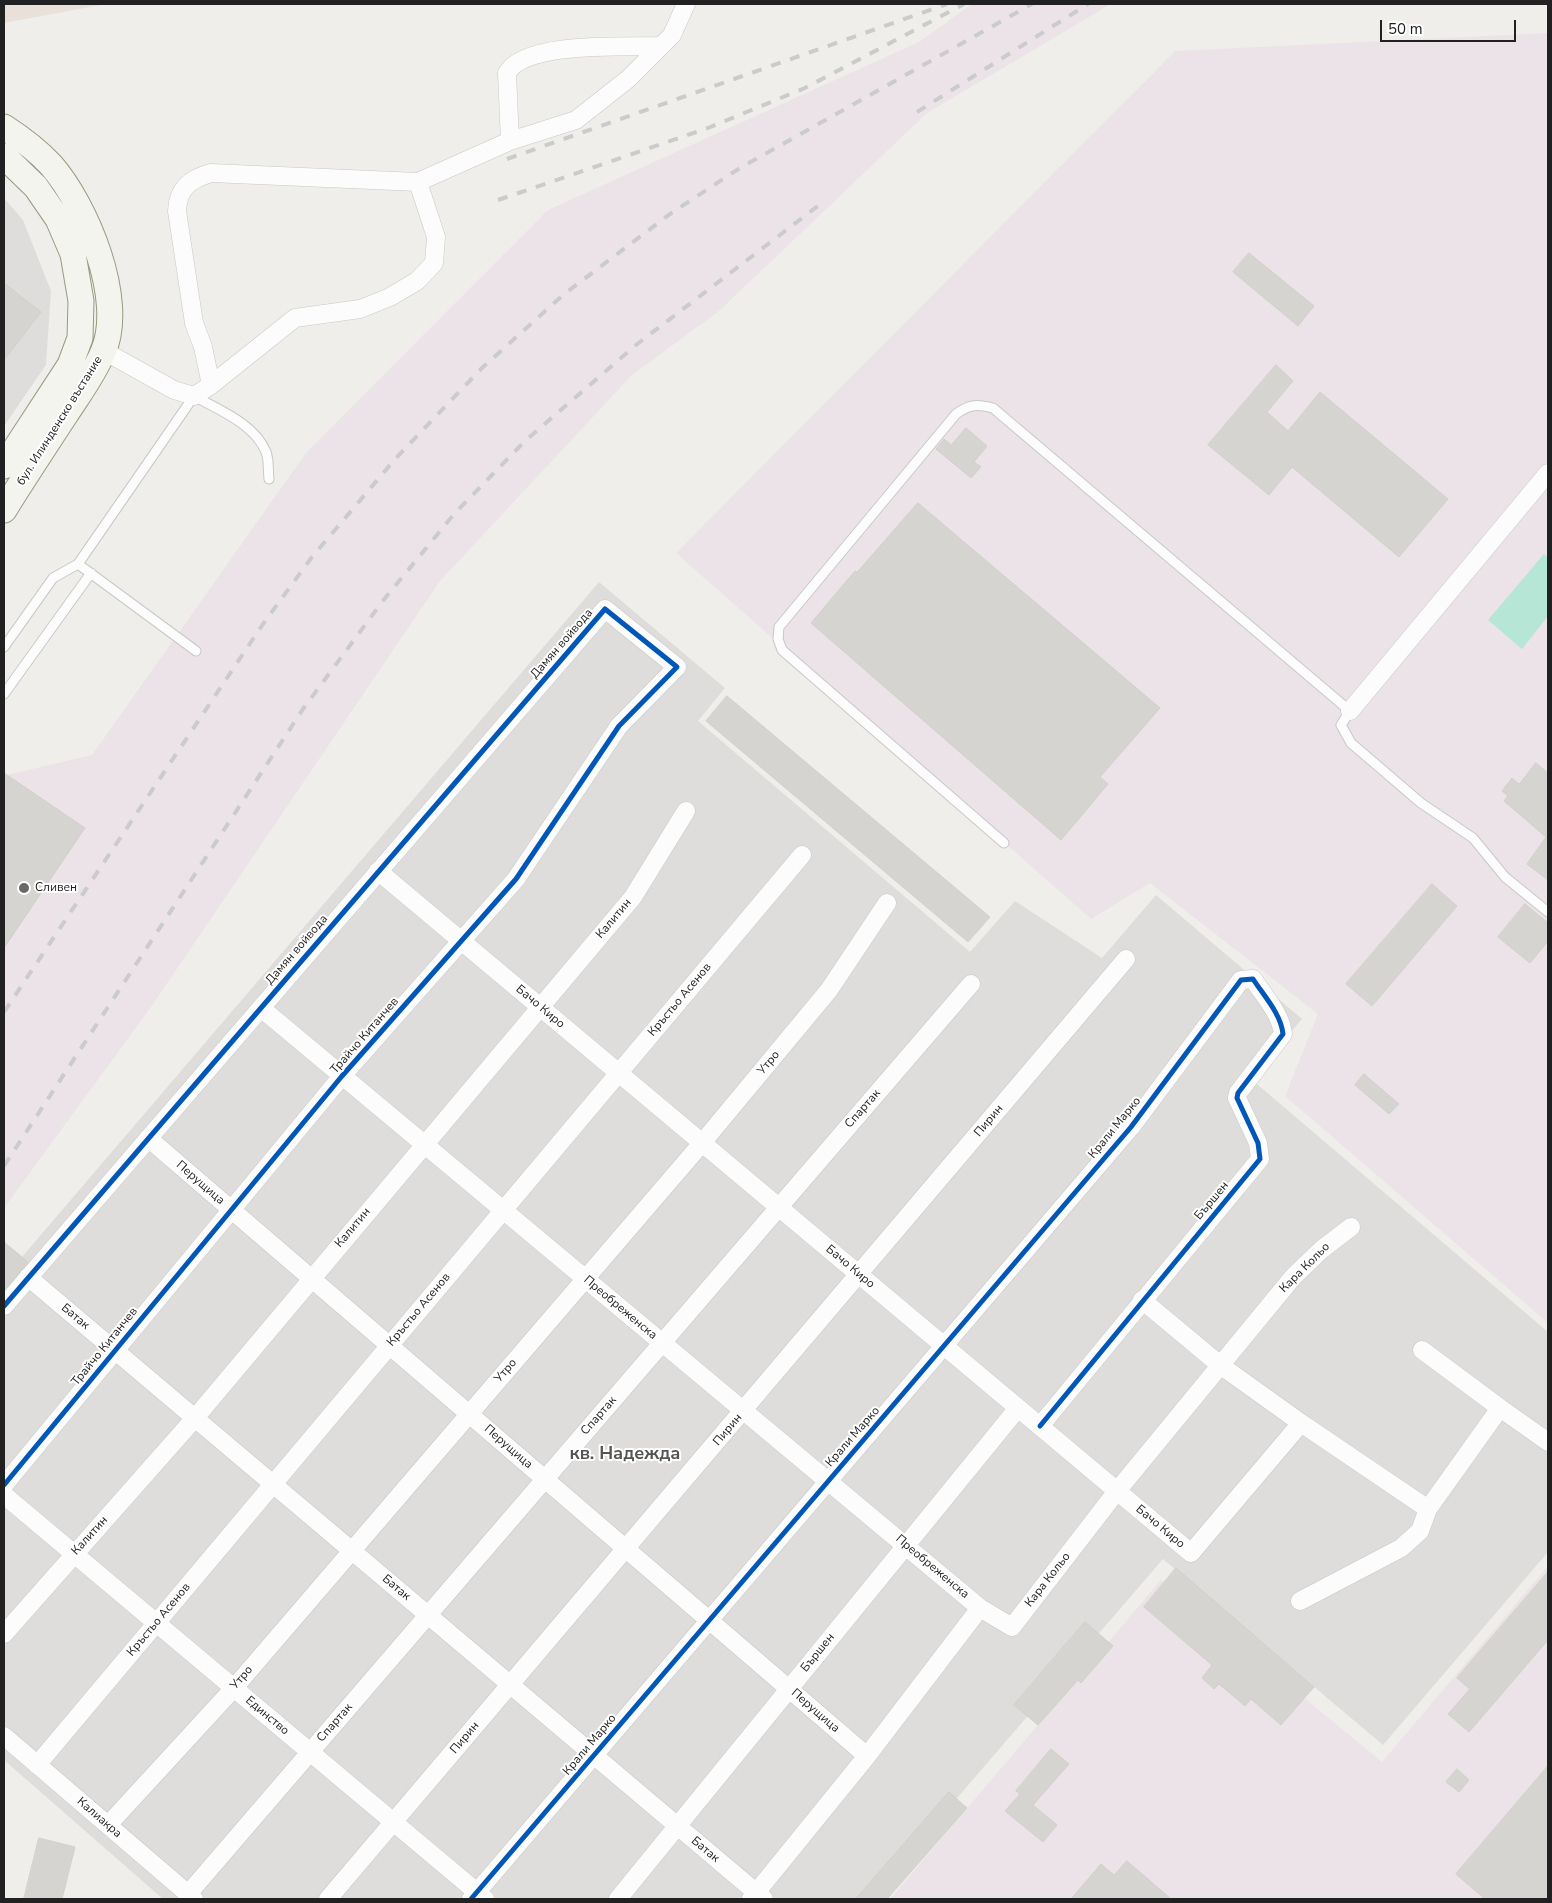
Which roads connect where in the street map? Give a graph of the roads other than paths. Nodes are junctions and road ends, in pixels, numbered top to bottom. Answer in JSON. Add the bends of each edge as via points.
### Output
{"nodes":[{"id":1,"x":686,"y":4,"type":"edge"},
{"id":2,"x":660,"y":46,"type":"junction"},
{"id":3,"x":4,"y":127,"type":"edge"},
{"id":4,"x":510,"y":141,"type":"junction"},
{"id":5,"x":4,"y":156,"type":"edge"},
{"id":6,"x":418,"y":182,"type":"junction"},
{"id":7,"x":104,"y":351,"type":"junction"},
{"id":8,"x":211,"y":385,"type":"junction"},
{"id":9,"x":194,"y":396,"type":"junction"},
{"id":10,"x":4,"y":466,"type":"edge"},
{"id":11,"x":1548,"y":474,"type":"edge"},
{"id":12,"x":269,"y":479,"type":"dead end"},
{"id":13,"x":4,"y":510,"type":"edge"},
{"id":14,"x":78,"y":564,"type":"junction"},
{"id":15,"x":91,"y":573,"type":"junction"},
{"id":16,"x":606,"y":608,"type":"joint"},
{"id":17,"x":4,"y":647,"type":"edge"},
{"id":18,"x":196,"y":651,"type":"dead end"},
{"id":19,"x":4,"y":694,"type":"edge"},
{"id":20,"x":1350,"y":711,"type":"junction"},
{"id":21,"x":686,"y":811,"type":"dead end"},
{"id":22,"x":1004,"y":843,"type":"dead end"},
{"id":23,"x":802,"y":855,"type":"dead end"},
{"id":24,"x":378,"y":871,"type":"junction"},
{"id":25,"x":887,"y":903,"type":"dead end"},
{"id":26,"x":1548,"y":912,"type":"edge"},
{"id":27,"x":462,"y":941,"type":"junction"},
{"id":28,"x":1126,"y":959,"type":"dead end"},
{"id":29,"x":1241,"y":980,"type":"joint"},
{"id":30,"x":971,"y":984,"type":"dead end"},
{"id":31,"x":540,"y":1007,"type":"junction"},
{"id":32,"x":261,"y":1008,"type":"junction"},
{"id":33,"x":618,"y":1073,"type":"junction"},
{"id":34,"x":342,"y":1076,"type":"junction"},
{"id":35,"x":148,"y":1138,"type":"junction"},
{"id":36,"x":702,"y":1143,"type":"junction"},
{"id":37,"x":423,"y":1144,"type":"junction"},
{"id":38,"x":779,"y":1207,"type":"junction"},
{"id":39,"x":230,"y":1209,"type":"junction"},
{"id":40,"x":503,"y":1210,"type":"junction"},
{"id":41,"x":1351,"y":1227,"type":"dead end"},
{"id":42,"x":859,"y":1275,"type":"junction"},
{"id":43,"x":28,"y":1277,"type":"junction"},
{"id":44,"x":311,"y":1278,"type":"junction"},
{"id":45,"x":586,"y":1280,"type":"junction"},
{"id":46,"x":1142,"y":1300,"type":"junction"},
{"id":47,"x":4,"y":1306,"type":"edge"},
{"id":48,"x":662,"y":1343,"type":"junction"},
{"id":49,"x":389,"y":1346,"type":"junction"},
{"id":50,"x":944,"y":1346,"type":"junction"},
{"id":51,"x":115,"y":1350,"type":"junction"},
{"id":52,"x":1422,"y":1350,"type":"dead end"},
{"id":53,"x":1220,"y":1365,"type":"junction"},
{"id":54,"x":1018,"y":1408,"type":"junction"},
{"id":55,"x":1500,"y":1408,"type":"junction"},
{"id":56,"x":744,"y":1411,"type":"junction"},
{"id":57,"x":469,"y":1414,"type":"junction"},
{"id":58,"x":195,"y":1418,"type":"junction"},
{"id":59,"x":1301,"y":1423,"type":"junction"},
{"id":60,"x":1040,"y":1426,"type":"junction"},
{"id":61,"x":1548,"y":1442,"type":"edge"},
{"id":62,"x":545,"y":1479,"type":"junction"},
{"id":63,"x":828,"y":1481,"type":"junction"},
{"id":64,"x":273,"y":1484,"type":"junction"},
{"id":65,"x":4,"y":1485,"type":"edge"},
{"id":66,"x":1117,"y":1491,"type":"junction"},
{"id":67,"x":4,"y":1495,"type":"edge"},
{"id":68,"x":1428,"y":1509,"type":"junction"},
{"id":69,"x":905,"y":1546,"type":"junction"},
{"id":70,"x":626,"y":1549,"type":"junction"},
{"id":71,"x":351,"y":1550,"type":"junction"},
{"id":72,"x":74,"y":1554,"type":"junction"},
{"id":73,"x":1300,"y":1602,"type":"dead end"},
{"id":74,"x":980,"y":1608,"type":"junction"},
{"id":75,"x":428,"y":1615,"type":"junction"},
{"id":76,"x":709,"y":1620,"type":"junction"},
{"id":77,"x":156,"y":1623,"type":"junction"},
{"id":78,"x":4,"y":1634,"type":"edge"},
{"id":79,"x":510,"y":1685,"type":"junction"},
{"id":80,"x":234,"y":1688,"type":"junction"},
{"id":81,"x":789,"y":1689,"type":"junction"},
{"id":82,"x":4,"y":1736,"type":"edge"},
{"id":83,"x":310,"y":1752,"type":"junction"},
{"id":84,"x":594,"y":1756,"type":"junction"},
{"id":85,"x":867,"y":1756,"type":"junction"},
{"id":86,"x":37,"y":1765,"type":"junction"},
{"id":87,"x":394,"y":1822,"type":"junction"},
{"id":88,"x":108,"y":1825,"type":"junction"},
{"id":89,"x":677,"y":1826,"type":"junction"},
{"id":90,"x":191,"y":1897,"type":"edge"},
{"id":91,"x":478,"y":1897,"type":"edge"},
{"id":92,"x":757,"y":1897,"type":"edge"},
{"id":93,"x":328,"y":1899,"type":"edge"},
{"id":94,"x":618,"y":1899,"type":"edge"}],
"edges":[{"from":1,"to":2,"type":"street","via":[[672,35]]},
{"from":2,"to":4,"type":"street","via":[[628,79],[576,120]]},
{"from":2,"to":4,"type":"street","via":[[591,48],[536,54],[521,59],[512,65],[508,73]]},
{"from":3,"to":7,"type":"main road","name":"бул. Илинденско въстание","via":[[24,140],[51,166],[88,223],[103,266],[110,313]]},
{"from":4,"to":6,"type":"street"},
{"from":5,"to":10,"type":"main road","name":"бул. Илинденско въстание","via":[[36,186],[58,219],[73,254],[81,301],[80,338],[70,365]]},
{"from":6,"to":8,"type":"street","via":[[436,237],[434,262],[417,281],[360,310],[295,318]]},
{"from":6,"to":8,"type":"street","via":[[211,174],[196,178],[184,187],[177,211],[194,323]]},
{"from":7,"to":9,"type":"street","via":[[174,390]]},
{"from":7,"to":13,"type":"main road","name":"бул. Илинденско въстание"},
{"from":8,"to":9,"type":"street"},
{"from":9,"to":12,"type":"lane","via":[[244,425],[257,437],[267,453]]},
{"from":9,"to":14,"type":"lane"},
{"from":11,"to":20,"type":"street"},
{"from":14,"to":15,"type":"lane"},
{"from":14,"to":17,"type":"lane","via":[[53,578]]},
{"from":15,"to":18,"type":"lane"},
{"from":15,"to":19,"type":"lane"},
{"from":16,"to":24,"type":"street","name":"Дамян войвода"},
{"from":16,"to":27,"type":"street","name":"Трайчо Китанчев","via":[[676,667],[619,726],[516,879]]},
{"from":20,"to":22,"type":"lane","via":[[993,408],[978,404],[968,406],[956,414],[779,627],[778,638],[782,650]]},
{"from":20,"to":26,"type":"lane","via":[[1341,725],[1351,743],[1421,803],[1473,838],[1505,877]]},
{"from":21,"to":31,"type":"street","name":"Калитин","via":[[633,897]]},
{"from":23,"to":33,"type":"street","name":"Кръстьо Асенов"},
{"from":24,"to":27,"type":"street","name":"Бачо Киро"},
{"from":24,"to":32,"type":"street","name":"Дамян войвода"},
{"from":25,"to":36,"type":"street","name":"Утро","via":[[829,990]]},
{"from":27,"to":31,"type":"street","name":"Бачо Киро"},
{"from":27,"to":34,"type":"street","name":"Трайчо Китанчев"},
{"from":28,"to":42,"type":"street","name":"Пирин"},
{"from":29,"to":46,"type":"street","name":"Бършен","via":[[1253,979],[1282,1024],[1282,1034],[1236,1098],[1258,1143],[1260,1159]]},
{"from":29,"to":50,"type":"street","name":"Крали Марко","via":[[1131,1127]]},
{"from":30,"to":38,"type":"street","name":"Спартак"},
{"from":31,"to":33,"type":"street","name":"Бачо Киро"},
{"from":31,"to":37,"type":"street","name":"Калитин"},
{"from":32,"to":34,"type":"street","name":"Преобреженска"},
{"from":32,"to":35,"type":"street","name":"Дамян войвода"},
{"from":33,"to":36,"type":"street","name":"Бачо Киро"},
{"from":33,"to":40,"type":"street","name":"Кръстьо Асенов"},
{"from":34,"to":37,"type":"street","name":"Преобреженска"},
{"from":34,"to":39,"type":"street","name":"Трайчо Китанчев"},
{"from":35,"to":39,"type":"street","name":"Перущица"},
{"from":35,"to":43,"type":"street","name":"Дамян войвода"},
{"from":36,"to":38,"type":"street","name":"Бачо Киро"},
{"from":36,"to":45,"type":"street","name":"Утро"},
{"from":37,"to":40,"type":"street","name":"Преобреженска"},
{"from":37,"to":44,"type":"street","name":"Калитин"},
{"from":38,"to":42,"type":"street","name":"Бачо Киро"},
{"from":38,"to":48,"type":"street","name":"Спартак"},
{"from":39,"to":44,"type":"street","name":"Перущица"},
{"from":39,"to":51,"type":"street","name":"Трайчо Китанчев"},
{"from":40,"to":45,"type":"street","name":"Преобреженска"},
{"from":40,"to":49,"type":"street","name":"Кръстьо Асенов"},
{"from":41,"to":53,"type":"street","name":"Кара Кольо","via":[[1293,1277]]},
{"from":42,"to":50,"type":"street","name":"Бачо Киро"},
{"from":42,"to":56,"type":"street","name":"Пирин"},
{"from":43,"to":47,"type":"street","name":"Дамян войвода"},
{"from":43,"to":51,"type":"street","name":"Батак"},
{"from":44,"to":49,"type":"street","name":"Перущица"},
{"from":44,"to":58,"type":"street","name":"Калитин"},
{"from":45,"to":48,"type":"street","name":"Преобреженска"},
{"from":45,"to":57,"type":"street","name":"Утро"},
{"from":46,"to":53,"type":"street"},
{"from":46,"to":60,"type":"street","name":"Бършен"},
{"from":48,"to":56,"type":"street","name":"Преобреженска"},
{"from":48,"to":62,"type":"street","name":"Спартак"},
{"from":49,"to":57,"type":"street","name":"Перущица"},
{"from":49,"to":64,"type":"street","name":"Кръстьо Асенов"},
{"from":50,"to":54,"type":"street","name":"Бачо Киро"},
{"from":50,"to":63,"type":"street","name":"Крали Марко"},
{"from":51,"to":58,"type":"street","name":"Батак"},
{"from":51,"to":65,"type":"street","name":"Трайчо Китанчев"},
{"from":52,"to":55,"type":"street"},
{"from":53,"to":59,"type":"street"},
{"from":53,"to":66,"type":"street","name":"Кара Кольо"},
{"from":54,"to":60,"type":"street","name":"Бачо Киро"},
{"from":54,"to":69,"type":"street","name":"Бършен"},
{"from":55,"to":61,"type":"street"},
{"from":55,"to":68,"type":"street"},
{"from":56,"to":63,"type":"street","name":"Преобреженска"},
{"from":56,"to":70,"type":"street","name":"Пирин"},
{"from":57,"to":62,"type":"street","name":"Перущица"},
{"from":57,"to":71,"type":"street","name":"Утро"},
{"from":58,"to":64,"type":"street","name":"Батак"},
{"from":58,"to":72,"type":"street","name":"Калитин"},
{"from":59,"to":66,"type":"street","name":"Бачо Киро","via":[[1191,1553]]},
{"from":59,"to":68,"type":"street"},
{"from":60,"to":66,"type":"street","name":"Бачо Киро"},
{"from":62,"to":70,"type":"street","name":"Перущица"},
{"from":62,"to":75,"type":"street","name":"Спартак"},
{"from":63,"to":69,"type":"street","name":"Преобреженска"},
{"from":63,"to":76,"type":"street","name":"Крали Марко"},
{"from":64,"to":71,"type":"street","name":"Батак"},
{"from":64,"to":77,"type":"street","name":"Кръстьо Асенов"},
{"from":66,"to":74,"type":"street","name":"Кара Кольо","via":[[1012,1628]]},
{"from":67,"to":72,"type":"street","name":"Единство"},
{"from":68,"to":73,"type":"street","via":[[1420,1531],[1401,1548]]},
{"from":69,"to":74,"type":"street","name":"Преобреженска"},
{"from":69,"to":81,"type":"street","name":"Бършен"},
{"from":70,"to":76,"type":"street","name":"Перущица"},
{"from":70,"to":79,"type":"street","name":"Пирин"},
{"from":71,"to":75,"type":"street","name":"Батак"},
{"from":71,"to":80,"type":"street","name":"Утро"},
{"from":72,"to":77,"type":"street","name":"Единство"},
{"from":72,"to":78,"type":"street","name":"Калитин"},
{"from":74,"to":85,"type":"street"},
{"from":75,"to":79,"type":"street","name":"Батак"},
{"from":75,"to":83,"type":"street","name":"Спартак"},
{"from":76,"to":81,"type":"street","name":"Перущица"},
{"from":76,"to":84,"type":"street","name":"Крали Марко"},
{"from":77,"to":80,"type":"street","name":"Единство"},
{"from":77,"to":86,"type":"street","name":"Кръстьо Асенов"},
{"from":79,"to":84,"type":"street","name":"Батак"},
{"from":79,"to":87,"type":"street","name":"Пирин"},
{"from":80,"to":83,"type":"street","name":"Единство"},
{"from":80,"to":88,"type":"street","name":"Утро"},
{"from":81,"to":85,"type":"street","name":"Перущица"},
{"from":81,"to":89,"type":"street","name":"Бършен"},
{"from":82,"to":86,"type":"street","name":"Калиакра"},
{"from":83,"to":87,"type":"street","name":"Единство"},
{"from":83,"to":90,"type":"street","name":"Спартак"},
{"from":84,"to":89,"type":"street","name":"Батак"},
{"from":84,"to":91,"type":"street","name":"Крали Марко"},
{"from":85,"to":92,"type":"street"},
{"from":86,"to":88,"type":"street","name":"Калиакра"},
{"from":87,"to":91,"type":"street","name":"Единство"},
{"from":87,"to":93,"type":"street","name":"Пирин"},
{"from":88,"to":90,"type":"street","name":"Калиакра"},
{"from":89,"to":92,"type":"street","name":"Батак"},
{"from":89,"to":94,"type":"street","name":"Бършен"}]}
